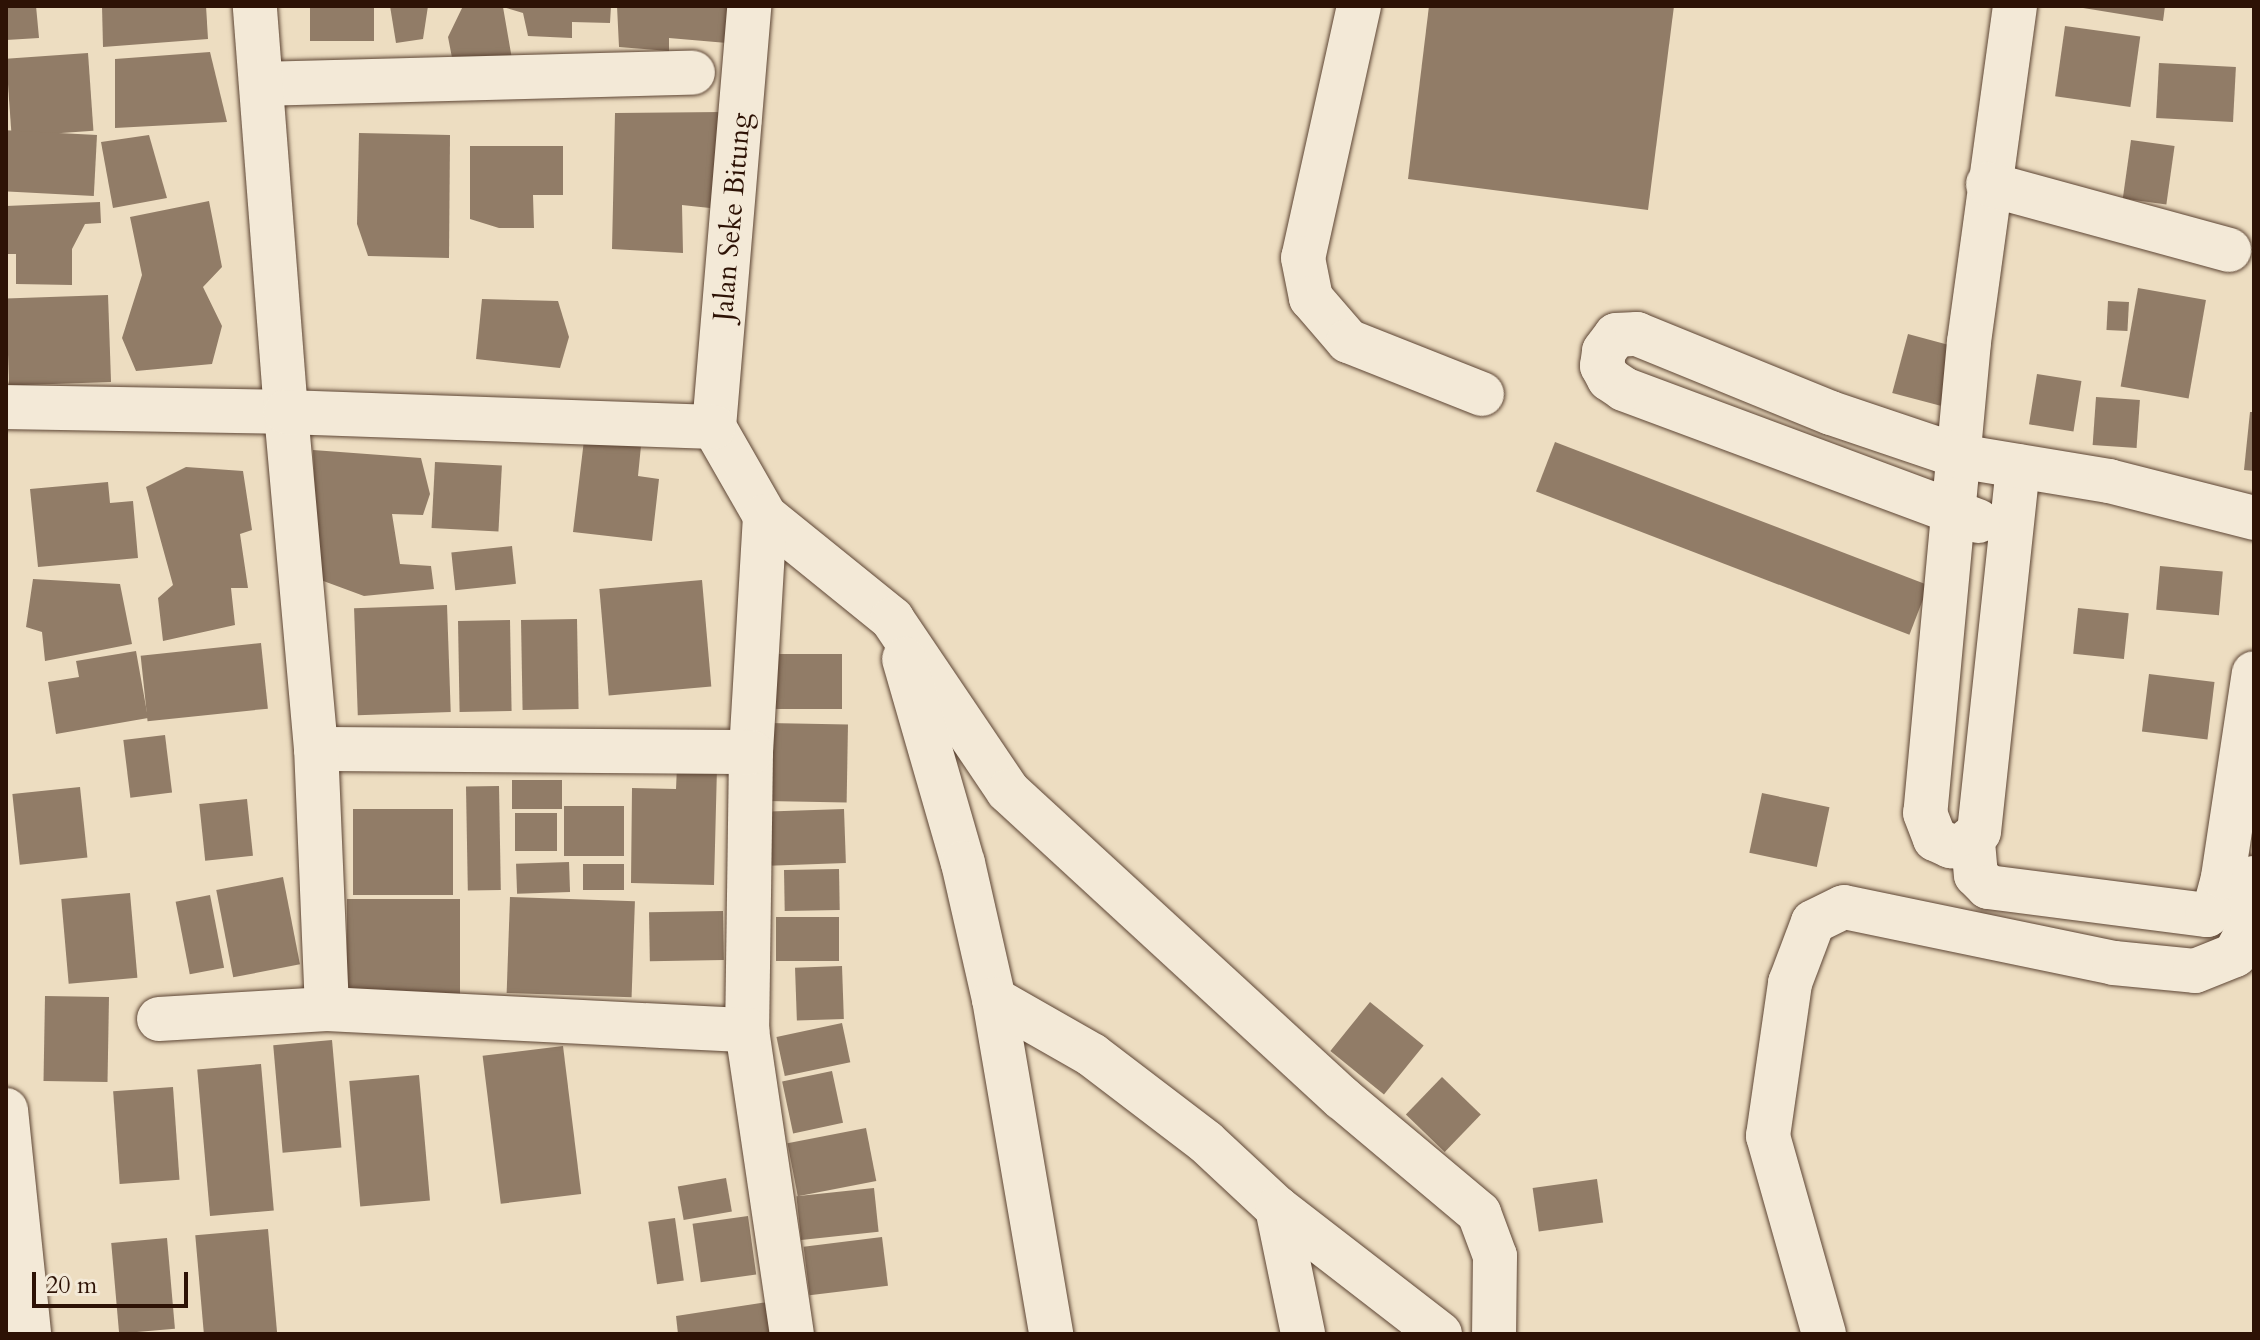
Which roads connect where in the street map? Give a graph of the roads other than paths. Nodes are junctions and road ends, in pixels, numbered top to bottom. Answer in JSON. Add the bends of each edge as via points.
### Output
{"nodes":[{"id":1,"x":255,"y":6,"type":"edge"},
{"id":2,"x":749,"y":6,"type":"edge"},
{"id":3,"x":1359,"y":6,"type":"edge"},
{"id":4,"x":2015,"y":6,"type":"edge"},
{"id":5,"x":693,"y":73,"type":"dead end"},
{"id":6,"x":261,"y":84,"type":"junction"},
{"id":7,"x":1988,"y":184,"type":"junction"},
{"id":8,"x":2229,"y":250,"type":"dead end"},
{"id":9,"x":1482,"y":394,"type":"dead end"},
{"id":10,"x":6,"y":407,"type":"edge"},
{"id":11,"x":286,"y":412,"type":"junction"},
{"id":12,"x":714,"y":427,"type":"junction"},
{"id":13,"x":1958,"y":456,"type":"junction"},
{"id":14,"x":2018,"y":466,"type":"junction"},
{"id":15,"x":1951,"y":514,"type":"junction"},
{"id":16,"x":765,"y":516,"type":"junction"},
{"id":17,"x":2254,"y":518,"type":"edge"},
{"id":18,"x":2010,"y":530,"type":"junction"},
{"id":19,"x":892,"y":619,"type":"junction"},
{"id":20,"x":2254,"y":673,"type":"edge"},
{"id":21,"x":316,"y":749,"type":"junction"},
{"id":22,"x":751,"y":752,"type":"junction"},
{"id":23,"x":1973,"y":842,"type":"junction"},
{"id":24,"x":2254,"y":878,"type":"edge"},
{"id":25,"x":994,"y":999,"type":"junction"},
{"id":26,"x":327,"y":1009,"type":"junction"},
{"id":27,"x":159,"y":1019,"type":"dead end"},
{"id":28,"x":747,"y":1030,"type":"junction"},
{"id":29,"x":7,"y":1127,"type":"edge"},
{"id":30,"x":1277,"y":1208,"type":"junction"},
{"id":31,"x":29,"y":1334,"type":"edge"},
{"id":32,"x":792,"y":1334,"type":"edge"},
{"id":33,"x":1051,"y":1334,"type":"edge"},
{"id":34,"x":1303,"y":1334,"type":"edge"},
{"id":35,"x":1440,"y":1334,"type":"edge"},
{"id":36,"x":1494,"y":1334,"type":"edge"},
{"id":37,"x":1824,"y":1334,"type":"edge"}],
"edges":[{"from":1,"to":6,"type":"street"},
{"from":2,"to":12,"type":"street","name":"Jalan Seke Bitung"},
{"from":3,"to":9,"type":"street","via":[[1303,258],[1311,298],[1348,341]]},
{"from":4,"to":7,"type":"street"},
{"from":5,"to":6,"type":"street"},
{"from":6,"to":11,"type":"street"},
{"from":7,"to":8,"type":"street"},
{"from":7,"to":13,"type":"street"},
{"from":10,"to":11,"type":"street"},
{"from":11,"to":12,"type":"street"},
{"from":11,"to":21,"type":"street"},
{"from":12,"to":16,"type":"street"},
{"from":13,"to":14,"type":"street"},
{"from":13,"to":15,"type":"street"},
{"from":13,"to":15,"type":"street","via":[[1831,413],[1637,334],[1616,335],[1604,351],[1602,366],[1624,389]]},
{"from":14,"to":17,"type":"street","via":[[2109,481]]},
{"from":14,"to":18,"type":"street"},
{"from":15,"to":18,"type":"street"},
{"from":15,"to":23,"type":"street","via":[[1925,813],[1935,839],[1961,847]]},
{"from":16,"to":19,"type":"street"},
{"from":16,"to":22,"type":"street"},
{"from":18,"to":23,"type":"street","via":[[1979,832]]},
{"from":19,"to":25,"type":"street","via":[[963,863]]},
{"from":19,"to":36,"type":"street","via":[[1008,791],[1342,1098],[1479,1213],[1495,1256]]},
{"from":20,"to":23,"type":"street","via":[[2223,877],[2216,904],[2207,915],[1988,887],[1976,875]]},
{"from":21,"to":22,"type":"street"},
{"from":21,"to":26,"type":"street"},
{"from":22,"to":28,"type":"street"},
{"from":24,"to":37,"type":"street","via":[[2252,921],[2235,955],[2195,971],[2114,963],[1844,907],[1813,922],[1790,983],[1768,1136]]},
{"from":25,"to":30,"type":"street","via":[[1092,1055],[1206,1142]]},
{"from":25,"to":33,"type":"street"},
{"from":26,"to":27,"type":"street"},
{"from":26,"to":28,"type":"street"},
{"from":28,"to":32,"type":"street"},
{"from":29,"to":31,"type":"street"},
{"from":30,"to":34,"type":"street"},
{"from":30,"to":35,"type":"street"}]}
